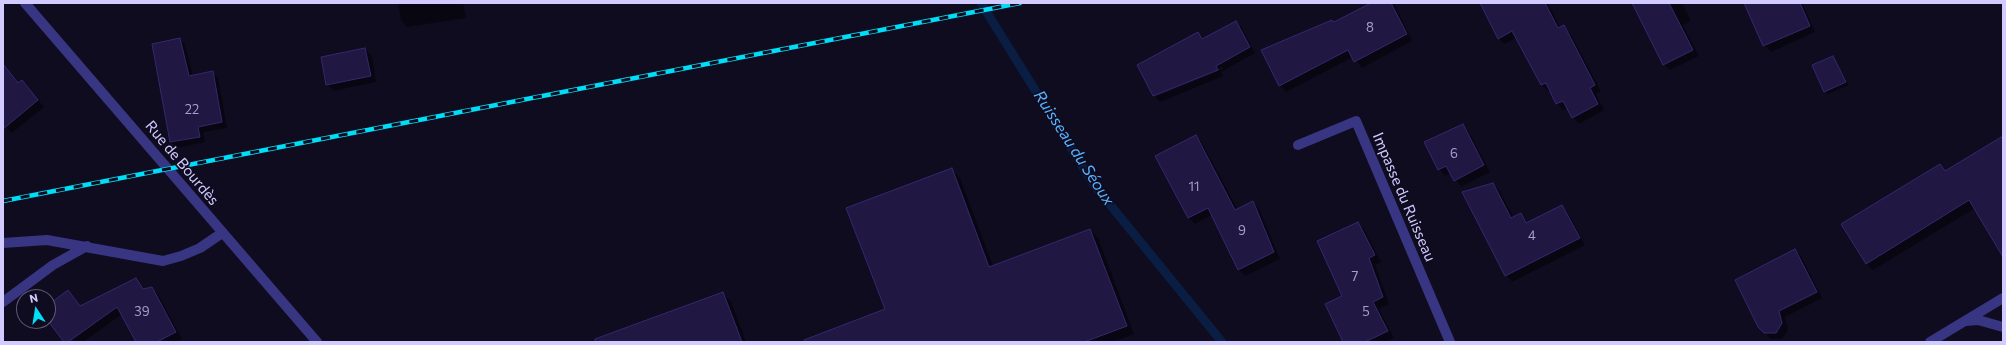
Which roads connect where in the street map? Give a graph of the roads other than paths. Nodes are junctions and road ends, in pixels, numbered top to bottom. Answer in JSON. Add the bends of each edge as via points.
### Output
{"nodes":[{"id":1,"x":25,"y":3,"type":"edge"},
{"id":2,"x":1298,"y":145,"type":"dead end"},
{"id":3,"x":222,"y":233,"type":"junction"},
{"id":4,"x":3,"y":243,"type":"edge"},
{"id":5,"x":87,"y":246,"type":"junction"},
{"id":6,"x":2003,"y":298,"type":"edge"},
{"id":7,"x":3,"y":302,"type":"edge"},
{"id":8,"x":1965,"y":321,"type":"junction"},
{"id":9,"x":2003,"y":328,"type":"edge"},
{"id":10,"x":317,"y":342,"type":"edge"},
{"id":11,"x":1450,"y":342,"type":"edge"},
{"id":12,"x":1930,"y":342,"type":"edge"}],
"edges":[{"from":1,"to":3,"type":"street","name":"Rue de Bourdès"},
{"from":2,"to":11,"type":"street","name":"Impasse du Ruisseau","via":[[1356,121]]},
{"from":3,"to":5,"type":"street","via":[[200,248],[163,261]]},
{"from":3,"to":10,"type":"street","name":"Rue de Bourdès"},
{"from":4,"to":5,"type":"street","via":[[46,240]]},
{"from":5,"to":7,"type":"street","via":[[53,266]]},
{"from":6,"to":8,"type":"street"},
{"from":8,"to":9,"type":"street","via":[[1978,320]]},
{"from":8,"to":12,"type":"street"}]}
